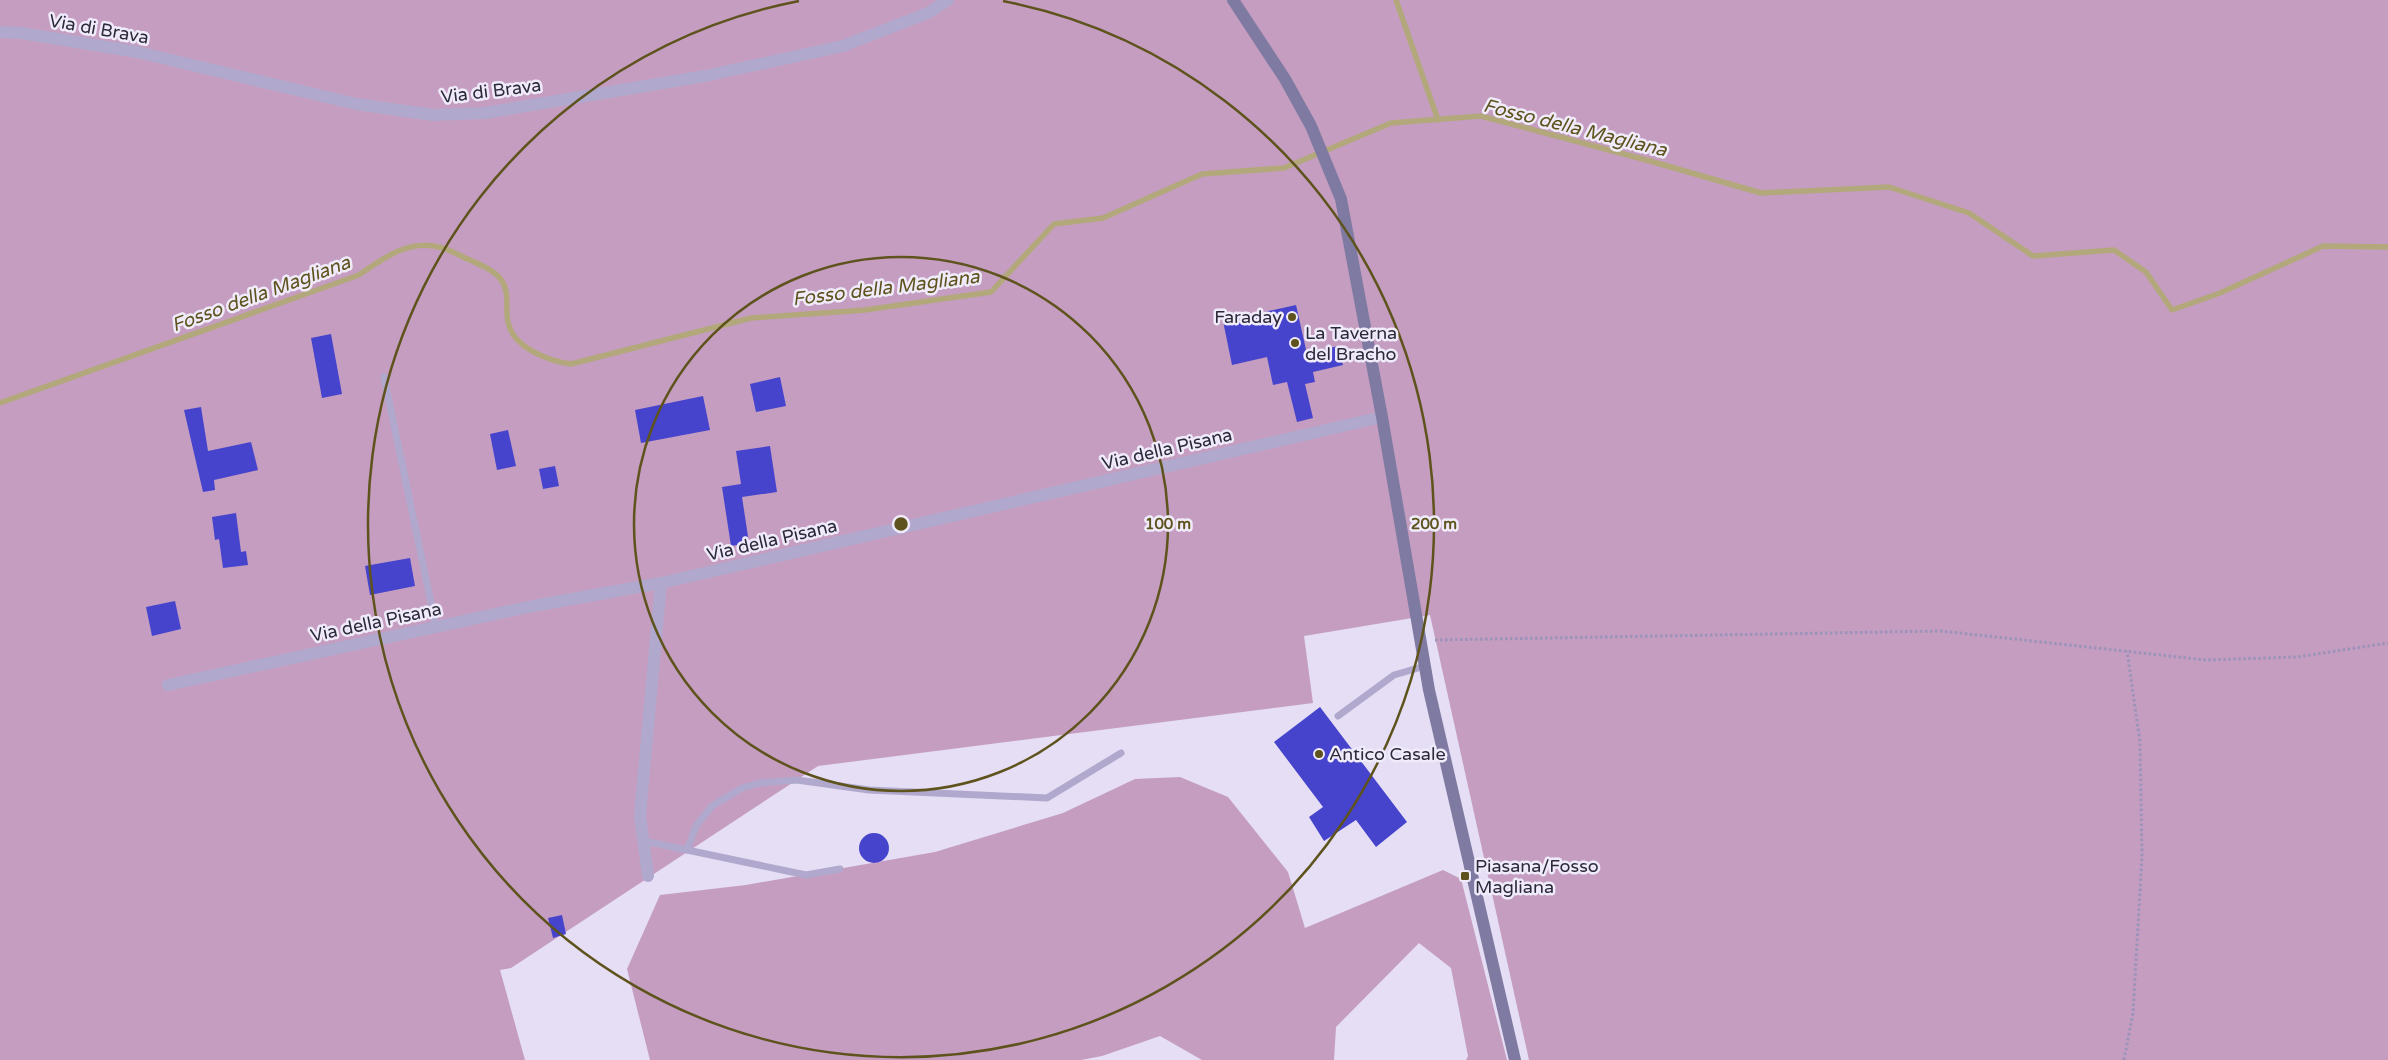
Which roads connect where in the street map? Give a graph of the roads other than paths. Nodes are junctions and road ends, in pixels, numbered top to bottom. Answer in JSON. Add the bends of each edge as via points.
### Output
{"nodes":[{"id":1,"x":948,"y":0,"type":"edge"},
{"id":2,"x":1233,"y":0,"type":"edge"},
{"id":3,"x":0,"y":32,"type":"edge"},
{"id":4,"x":384,"y":377,"type":"dead end"},
{"id":5,"x":1382,"y":417,"type":"junction"},
{"id":6,"x":661,"y":583,"type":"junction"},
{"id":7,"x":436,"y":627,"type":"junction"},
{"id":8,"x":1425,"y":666,"type":"junction"},
{"id":9,"x":168,"y":685,"type":"dead end"},
{"id":10,"x":1338,"y":716,"type":"dead end"},
{"id":11,"x":1121,"y":753,"type":"dead end"},
{"id":12,"x":644,"y":841,"type":"junction"},
{"id":13,"x":687,"y":850,"type":"junction"},
{"id":14,"x":840,"y":869,"type":"dead end"},
{"id":15,"x":648,"y":876,"type":"dead end"},
{"id":16,"x":1515,"y":1060,"type":"edge"}],
"edges":[{"from":1,"to":3,"type":"street","name":"Via di Brava","via":[[928,13],[843,46],[696,78],[485,113],[433,116],[356,104],[137,52]]},
{"from":2,"to":5,"type":"main road","via":[[1285,79],[1335,180]]},
{"from":4,"to":7,"type":"lane"},
{"from":5,"to":6,"type":"street","name":"Via della Pisana"},
{"from":5,"to":8,"type":"main road"},
{"from":6,"to":7,"type":"street","name":"Via della Pisana"},
{"from":6,"to":12,"type":"street","via":[[640,815]]},
{"from":7,"to":9,"type":"street","name":"Via della Pisana"},
{"from":8,"to":10,"type":"lane","via":[[1394,675]]},
{"from":8,"to":16,"type":"main road"},
{"from":11,"to":13,"type":"lane","via":[[1046,798],[869,790],[797,780],[760,783],[742,788],[712,806],[696,826]]},
{"from":12,"to":13,"type":"lane"},
{"from":12,"to":15,"type":"street"},
{"from":13,"to":14,"type":"lane","via":[[806,875]]}]}
